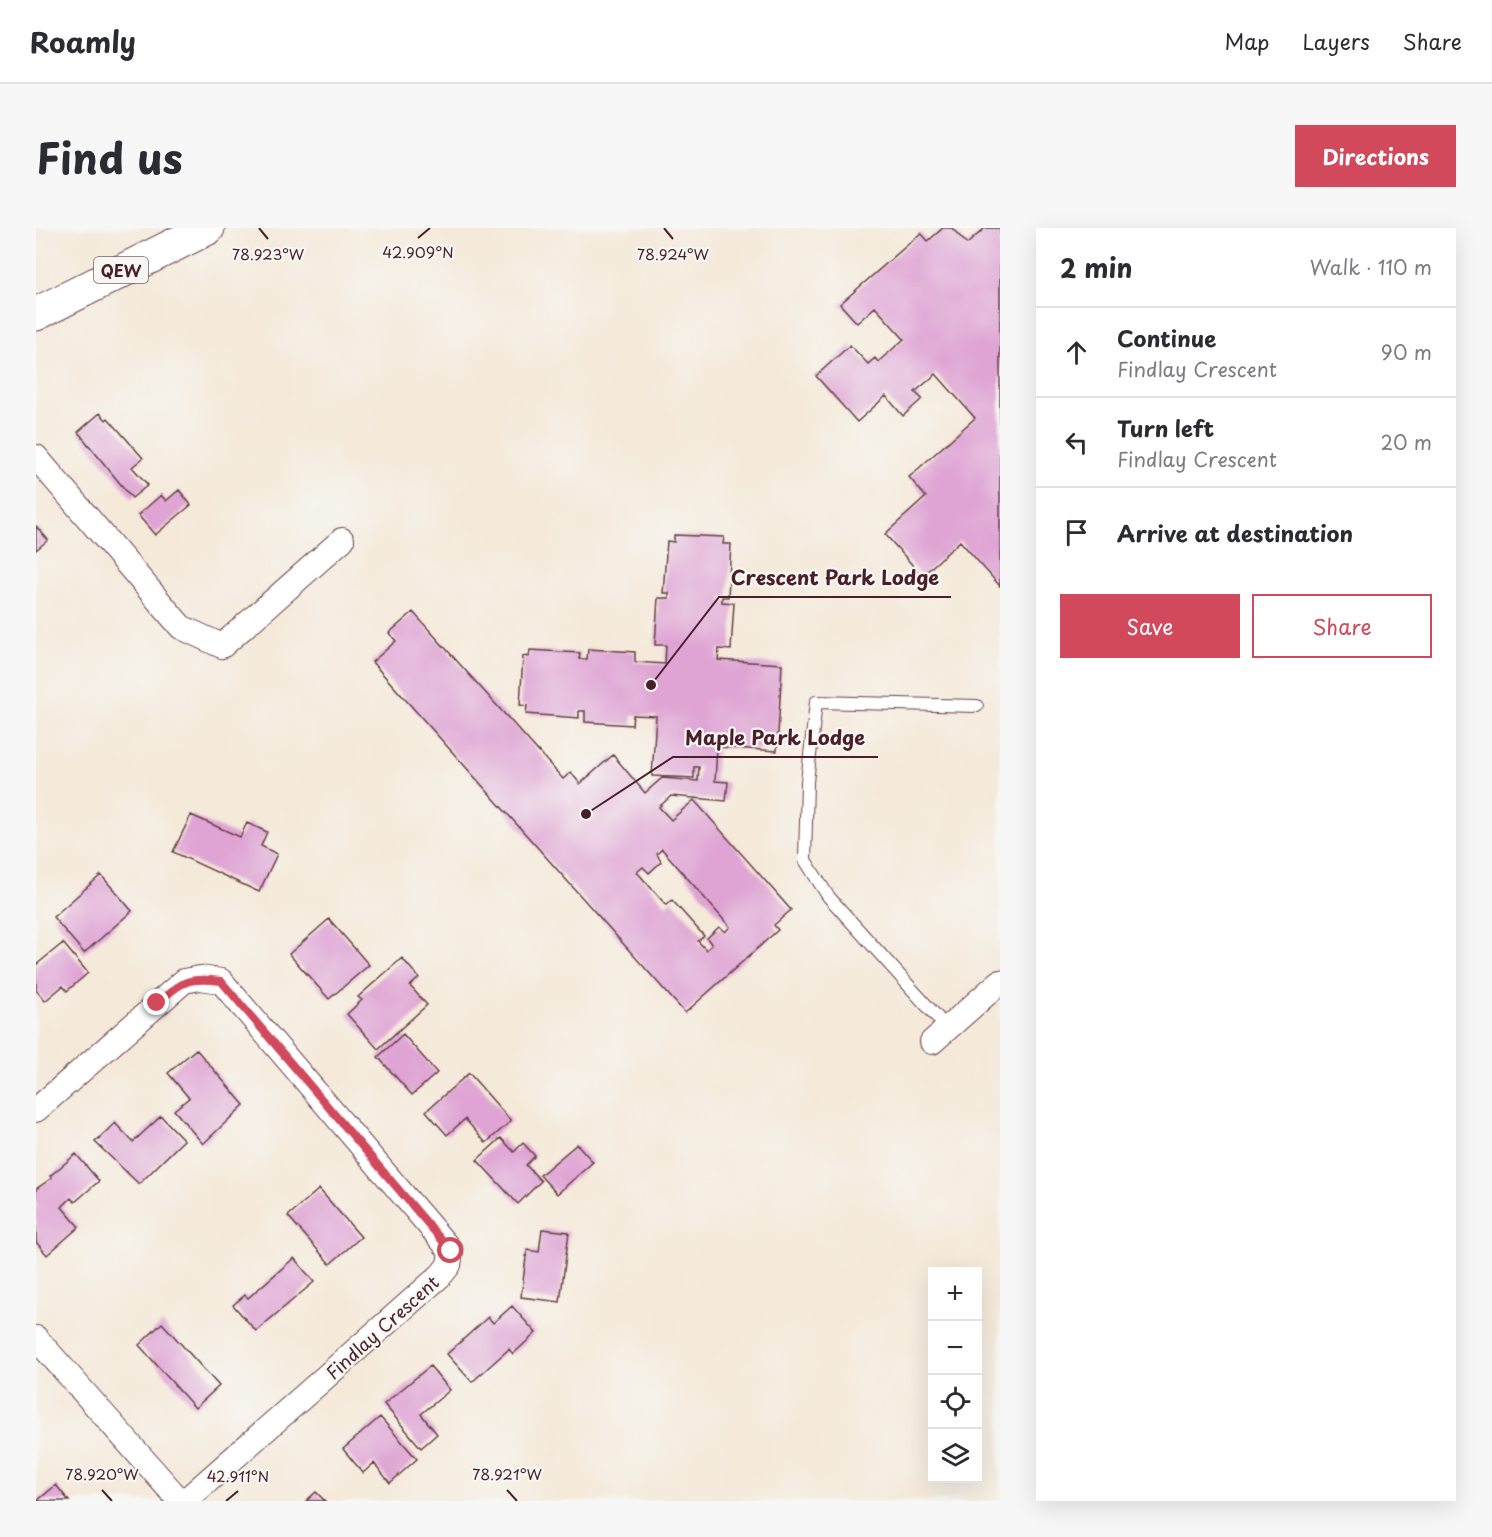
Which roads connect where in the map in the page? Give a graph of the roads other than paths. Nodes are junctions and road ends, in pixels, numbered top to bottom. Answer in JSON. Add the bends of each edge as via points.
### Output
{"nodes":[{"id":1,"x":208,"y":228,"type":"edge"},
{"id":2,"x":36,"y":314,"type":"edge"},
{"id":3,"x":36,"y":457,"type":"edge"},
{"id":4,"x":342,"y":540,"type":"dead end"},
{"id":5,"x":977,"y":706,"type":"dead end"},
{"id":6,"x":1000,"y":982,"type":"edge"},
{"id":7,"x":939,"y":1035,"type":"joint"},
{"id":8,"x":36,"y":1110,"type":"edge"},
{"id":9,"x":36,"y":1338,"type":"edge"},
{"id":10,"x":180,"y":1501,"type":"edge"},
{"id":11,"x":185,"y":1501,"type":"edge"}],
"edges":[{"from":1,"to":2,"type":"highway","number":"QEW"},
{"from":3,"to":4,"type":"street","via":[[181,627],[222,646]]},
{"from":5,"to":7,"type":"lane","via":[[816,702],[807,782],[805,860],[828,896]]},
{"from":6,"to":7,"type":"street"},
{"from":8,"to":11,"type":"street","name":"Findlay Crescent","via":[[184,981],[221,981],[451,1251],[449,1265],[441,1275]]},
{"from":9,"to":10,"type":"street"}]}
